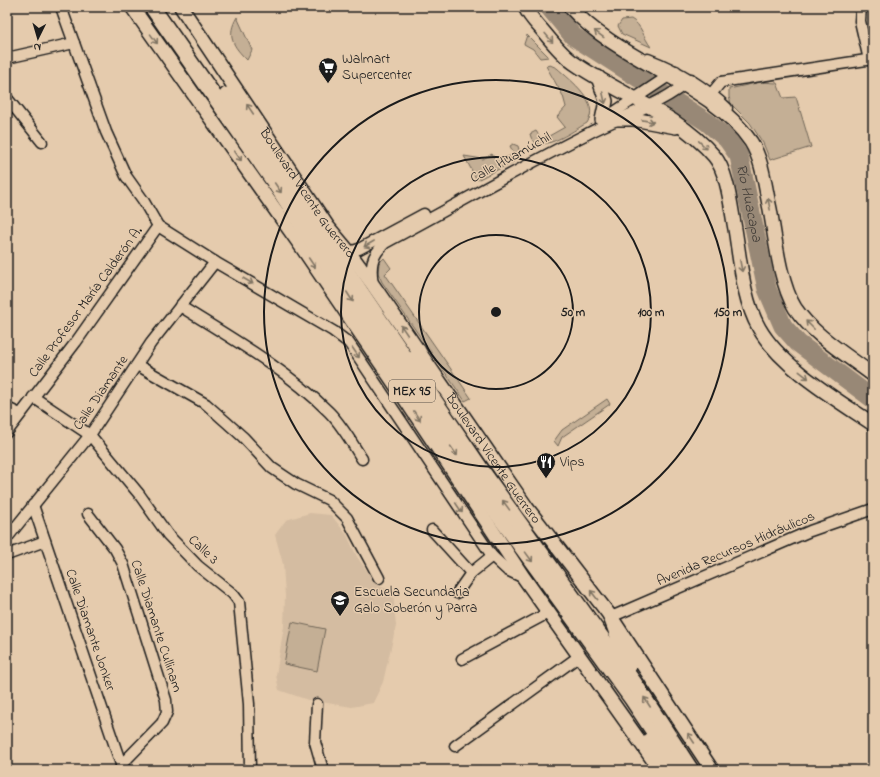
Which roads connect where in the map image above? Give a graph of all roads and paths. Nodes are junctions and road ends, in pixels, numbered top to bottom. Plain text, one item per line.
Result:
1 (61, 7) edge
2 (132, 7) edge
3 (152, 7) edge
4 (164, 7) edge
5 (181, 7) edge
6 (525, 7) edge
7 (570, 7) edge
8 (861, 7) edge
9 (74, 42) junction
10 (7, 58) edge
11 (871, 59) edge
12 (672, 73) junction
13 (598, 77) junction
14 (688, 82) junction
15 (712, 94) junction
16 (7, 98) edge
17 (636, 99) junction
18 (650, 107) junction
19 (608, 120) junction
20 (681, 128) junction
21 (42, 142) dead end
22 (751, 142) junction
23 (158, 226) junction
24 (349, 252) junction
25 (215, 262) junction
26 (373, 284) junction
27 (180, 306) junction
28 (418, 351) junction
29 (137, 365) junction
30 (873, 375) edge
31 (431, 394) junction
32 (32, 397) junction
33 (7, 408) edge
34 (20, 414) junction
35 (873, 424) edge
36 (7, 432) edge
37 (90, 435) junction
38 (362, 459) dead end
39 (34, 505) junction
40 (873, 509) edge
41 (88, 514) dead end
42 (432, 530) dead end
43 (7, 538) edge
44 (45, 541) junction
45 (7, 555) edge
46 (492, 556) junction
47 (471, 573) junction
48 (378, 578) dead end
49 (524, 578) junction
50 (458, 593) dead end
51 (548, 613) junction
52 (611, 617) junction
53 (578, 656) junction
54 (462, 659) dead end
55 (635, 684) junction
56 (632, 699) junction
57 (317, 704) dead end
58 (455, 746) dead end
59 (122, 767) edge
60 (250, 770) edge
61 (323, 770) edge
62 (660, 770) edge
63 (664, 770) edge
64 (679, 770) edge
65 (691, 770) edge
66 (712, 770) edge

1 - 9 street
2 -> 49 main road
3 -> 56 highway, Boulevard Vicente Guerrero / MEX 95
4 - 31 highway, Boulevard Vicente Guerrero / MEX 95
24 -> 5 main road, Boulevard Vicente Guerrero
6 -> 13 main road
12 -> 7 main road
8 - 11 street
9 - 10 street
9 - 23 street
11 - 15 street
12 - 14 main road
12 - 17 street, Calle Huamúchil
13 - 17 main road
13 -> 19 main road
14 - 15 street
14 - 18 street, Calle Huamúchil
14 - 22 main road
15 - 22 street
16 - 21 street
17 - 18 main road
17 - 19 street, Calle Huamúchil
18 - 19 street, Calle Huamúchil
18 - 20 main road
19 -> 20 main road
19 -> 24 street, Calle Huamúchil
19 - 26 street, Calle Huamúchil
20 -> 35 main road
30 -> 22 main road
23 - 25 street
23 - 32 street, Calle Profesor María Calderón A.
24 - 26 main road, Boulevard Vicente Guerrero
25 - 27 street, Calle Diamante
25 -> 46 street
28 -> 26 main road, Boulevard Vicente Guerrero
27 - 29 street, Calle Diamante
27 - 38 street
28 - 31 highway
52 -> 28 main road, Boulevard Vicente Guerrero
29 - 37 street, Calle Diamante
29 - 48 street
55 -> 31 highway, Boulevard Vicente Guerrero / MEX 95
32 - 34 street, Calle Profesor María Calderón A.
32 - 37 street, Calle 3
33 - 34 street
34 - 36 street, Calle Profesor María Calderón A.
37 - 39 street, Calle Diamante
37 - 60 street, Calle 3
39 - 43 street, Calle Diamante
39 - 44 street, Calle Diamante Jonker
40 - 52 street, Avenida Recursos Hidráulicos
41 - 59 street, Calle Diamante Cullinam
42 - 47 street
44 - 45 street
44 - 59 street, Calle Diamante Jonker
46 - 47 street
46 - 49 street
47 - 50 street
49 - 51 main road
51 - 53 main road
51 - 54 street
52 - 55 highway
66 -> 52 main road, Boulevard Vicente Guerrero
53 - 58 street
53 - 62 main road
65 -> 55 highway, Boulevard Vicente Guerrero / MEX 95
56 - 63 highway
56 - 64 highway, Boulevard Vicente Guerrero / MEX 95
57 - 61 street

